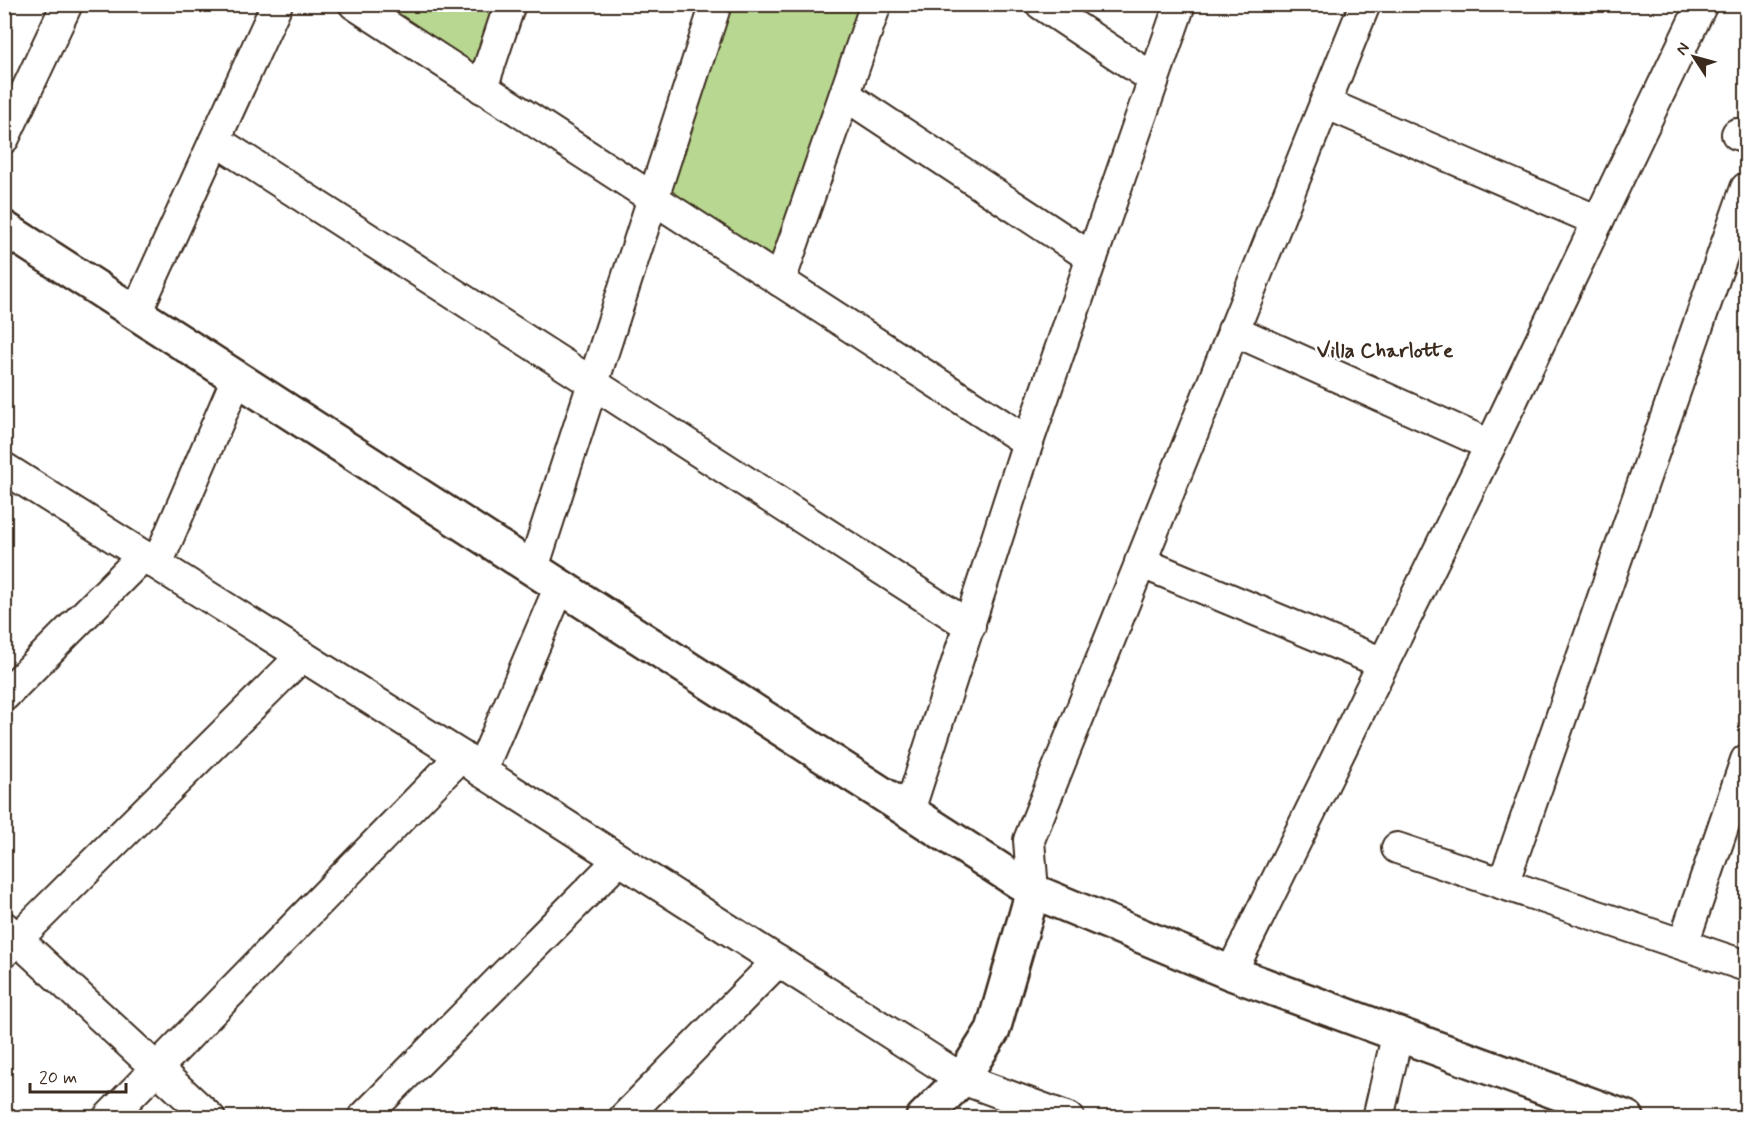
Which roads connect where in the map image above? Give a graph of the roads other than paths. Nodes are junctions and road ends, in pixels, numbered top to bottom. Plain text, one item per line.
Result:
1 (66, 4) edge
2 (277, 4) edge
3 (354, 4) edge
4 (510, 4) edge
5 (716, 4) edge
6 (876, 4) edge
7 (1041, 4) edge
8 (1180, 4) edge
9 (1365, 4) edge
10 (1702, 4) edge
11 (1154, 79) junction
12 (482, 88) junction
13 (845, 95) junction
14 (1325, 103) junction
15 (4, 138) edge
16 (215, 140) junction
17 (1746, 188) edge
18 (653, 198) junction
19 (1598, 221) junction
20 (4, 228) edge
21 (1092, 258) junction
22 (780, 281) junction
23 (136, 313) junction
24 (1233, 330) junction
25 (237, 378) junction
26 (593, 383) junction
27 (1028, 442) junction
28 (1490, 445) junction
29 (4, 468) edge
30 (150, 560) junction
31 (1140, 562) junction
32 (533, 568) junction
33 (560, 586) junction
34 (969, 627) junction
35 (303, 656) junction
36 (1383, 663) junction
37 (4, 696) edge
38 (1746, 760) edge
39 (471, 763) junction
40 (909, 811) junction
41 (1397, 848) dead end
42 (619, 860) junction
43 (1503, 884) junction
44 (1033, 891) junction
45 (9, 939) edge
46 (1683, 944) junction
47 (778, 961) junction
48 (1746, 966) edge
49 (1231, 973) junction
50 (1398, 1032) junction
51 (157, 1068) junction
52 (962, 1079) junction
53 (108, 1118) edge
54 (210, 1118) edge
55 (363, 1118) edge
56 (624, 1118) edge
57 (923, 1118) edge
58 (1069, 1118) edge
59 (1378, 1118) edge
60 (1627, 1118) edge

1 - 15 street
2 - 16 street
3 - 12 street
4 - 12 street
5 - 18 street
6 - 13 street
7 - 11 street
8 - 11 street
9 - 14 street
10 - 19 street
11 - 21 street
12 - 18 street
13 - 21 street
13 - 22 street
14 - 19 street
14 - 24 street
16 - 23 street
16 - 26 street
17 - 43 street
18 - 22 street
18 - 26 street
19 - 28 street
20 - 23 street
21 - 27 street
22 - 27 street
23 - 25 street
24 - 28 street
24 - 31 street
25 - 30 street
25 - 32 street
26 - 32 street
26 - 34 street
27 - 34 street
28 - 36 street
29 - 30 street
30 - 35 street
30 - 37 street
31 - 36 street
31 - 44 street
32 - 33 street
33 - 39 street
33 - 40 street
34 - 40 street
35 - 39 street
35 - 45 street
36 - 49 street
38 - 46 street
39 - 42 street
39 - 51 street
40 - 44 street
41 - 43 street
42 - 47 street
42 - 55 street
43 - 46 street
44 - 49 street
44 - 52 street
45 - 51 street
46 - 48 street
47 - 52 street
47 - 56 street
49 - 50 street
50 - 59 street
50 - 60 street
51 - 53 street
51 - 54 street
52 - 57 street
52 - 58 street

